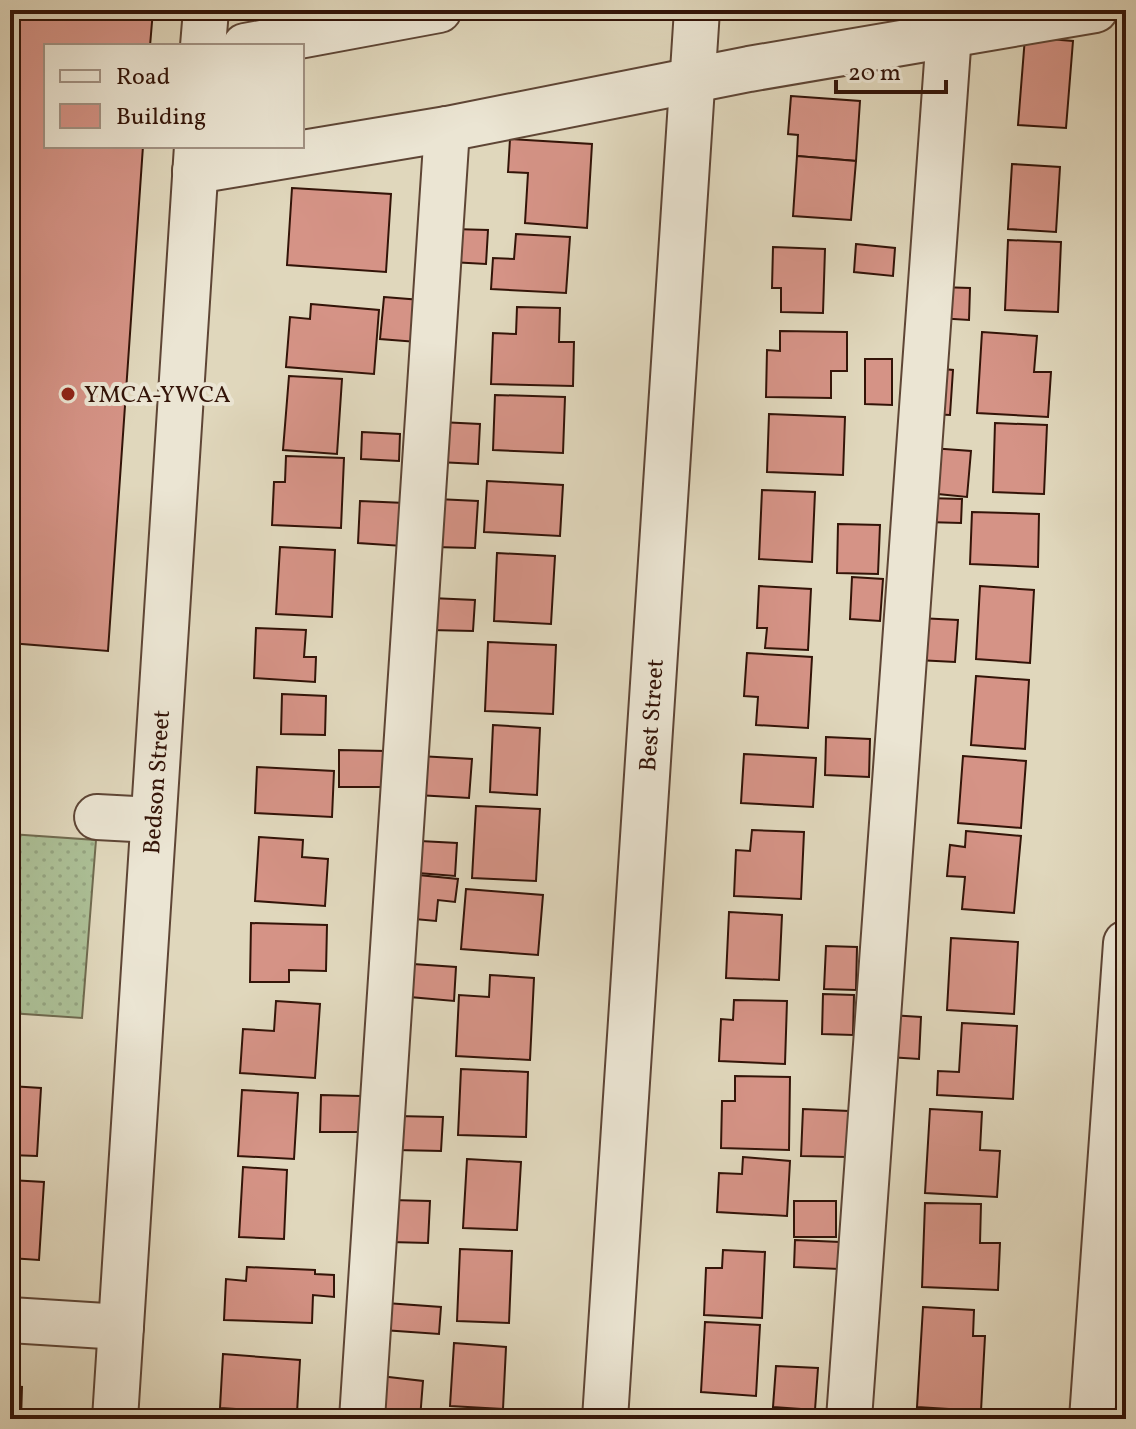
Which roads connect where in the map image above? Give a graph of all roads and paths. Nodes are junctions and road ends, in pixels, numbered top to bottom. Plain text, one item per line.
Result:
1 (206, 10) edge
2 (439, 10) edge
3 (697, 10) edge
4 (1095, 10) edge
5 (390, 14) edge
6 (949, 34) junction
7 (203, 44) edge
8 (254, 44) edge
9 (693, 79) junction
10 (447, 129) junction
11 (304, 146) edge
12 (283, 148) edge
13 (196, 158) edge
14 (97, 817) dead end
15 (153, 820) junction
16 (1126, 943) edge
17 (10, 1320) edge
18 (121, 1327) junction
19 (115, 1419) edge
20 (362, 1419) edge
21 (605, 1419) edge
22 (849, 1419) edge
23 (1092, 1419) edge

1 - 7 street
2 - 5 street
3 - 9 street, Best Street
4 - 6 street
5 - 8 street
6 - 9 street
6 - 22 street
9 - 10 street
9 - 21 street, Best Street
10 - 11 street
10 - 20 street
12 - 13 street
13 - 15 street, Bedson Street
14 - 15 street
15 - 18 street, Bedson Street
16 - 23 street
17 - 18 street
18 - 19 street, Bedson Street

